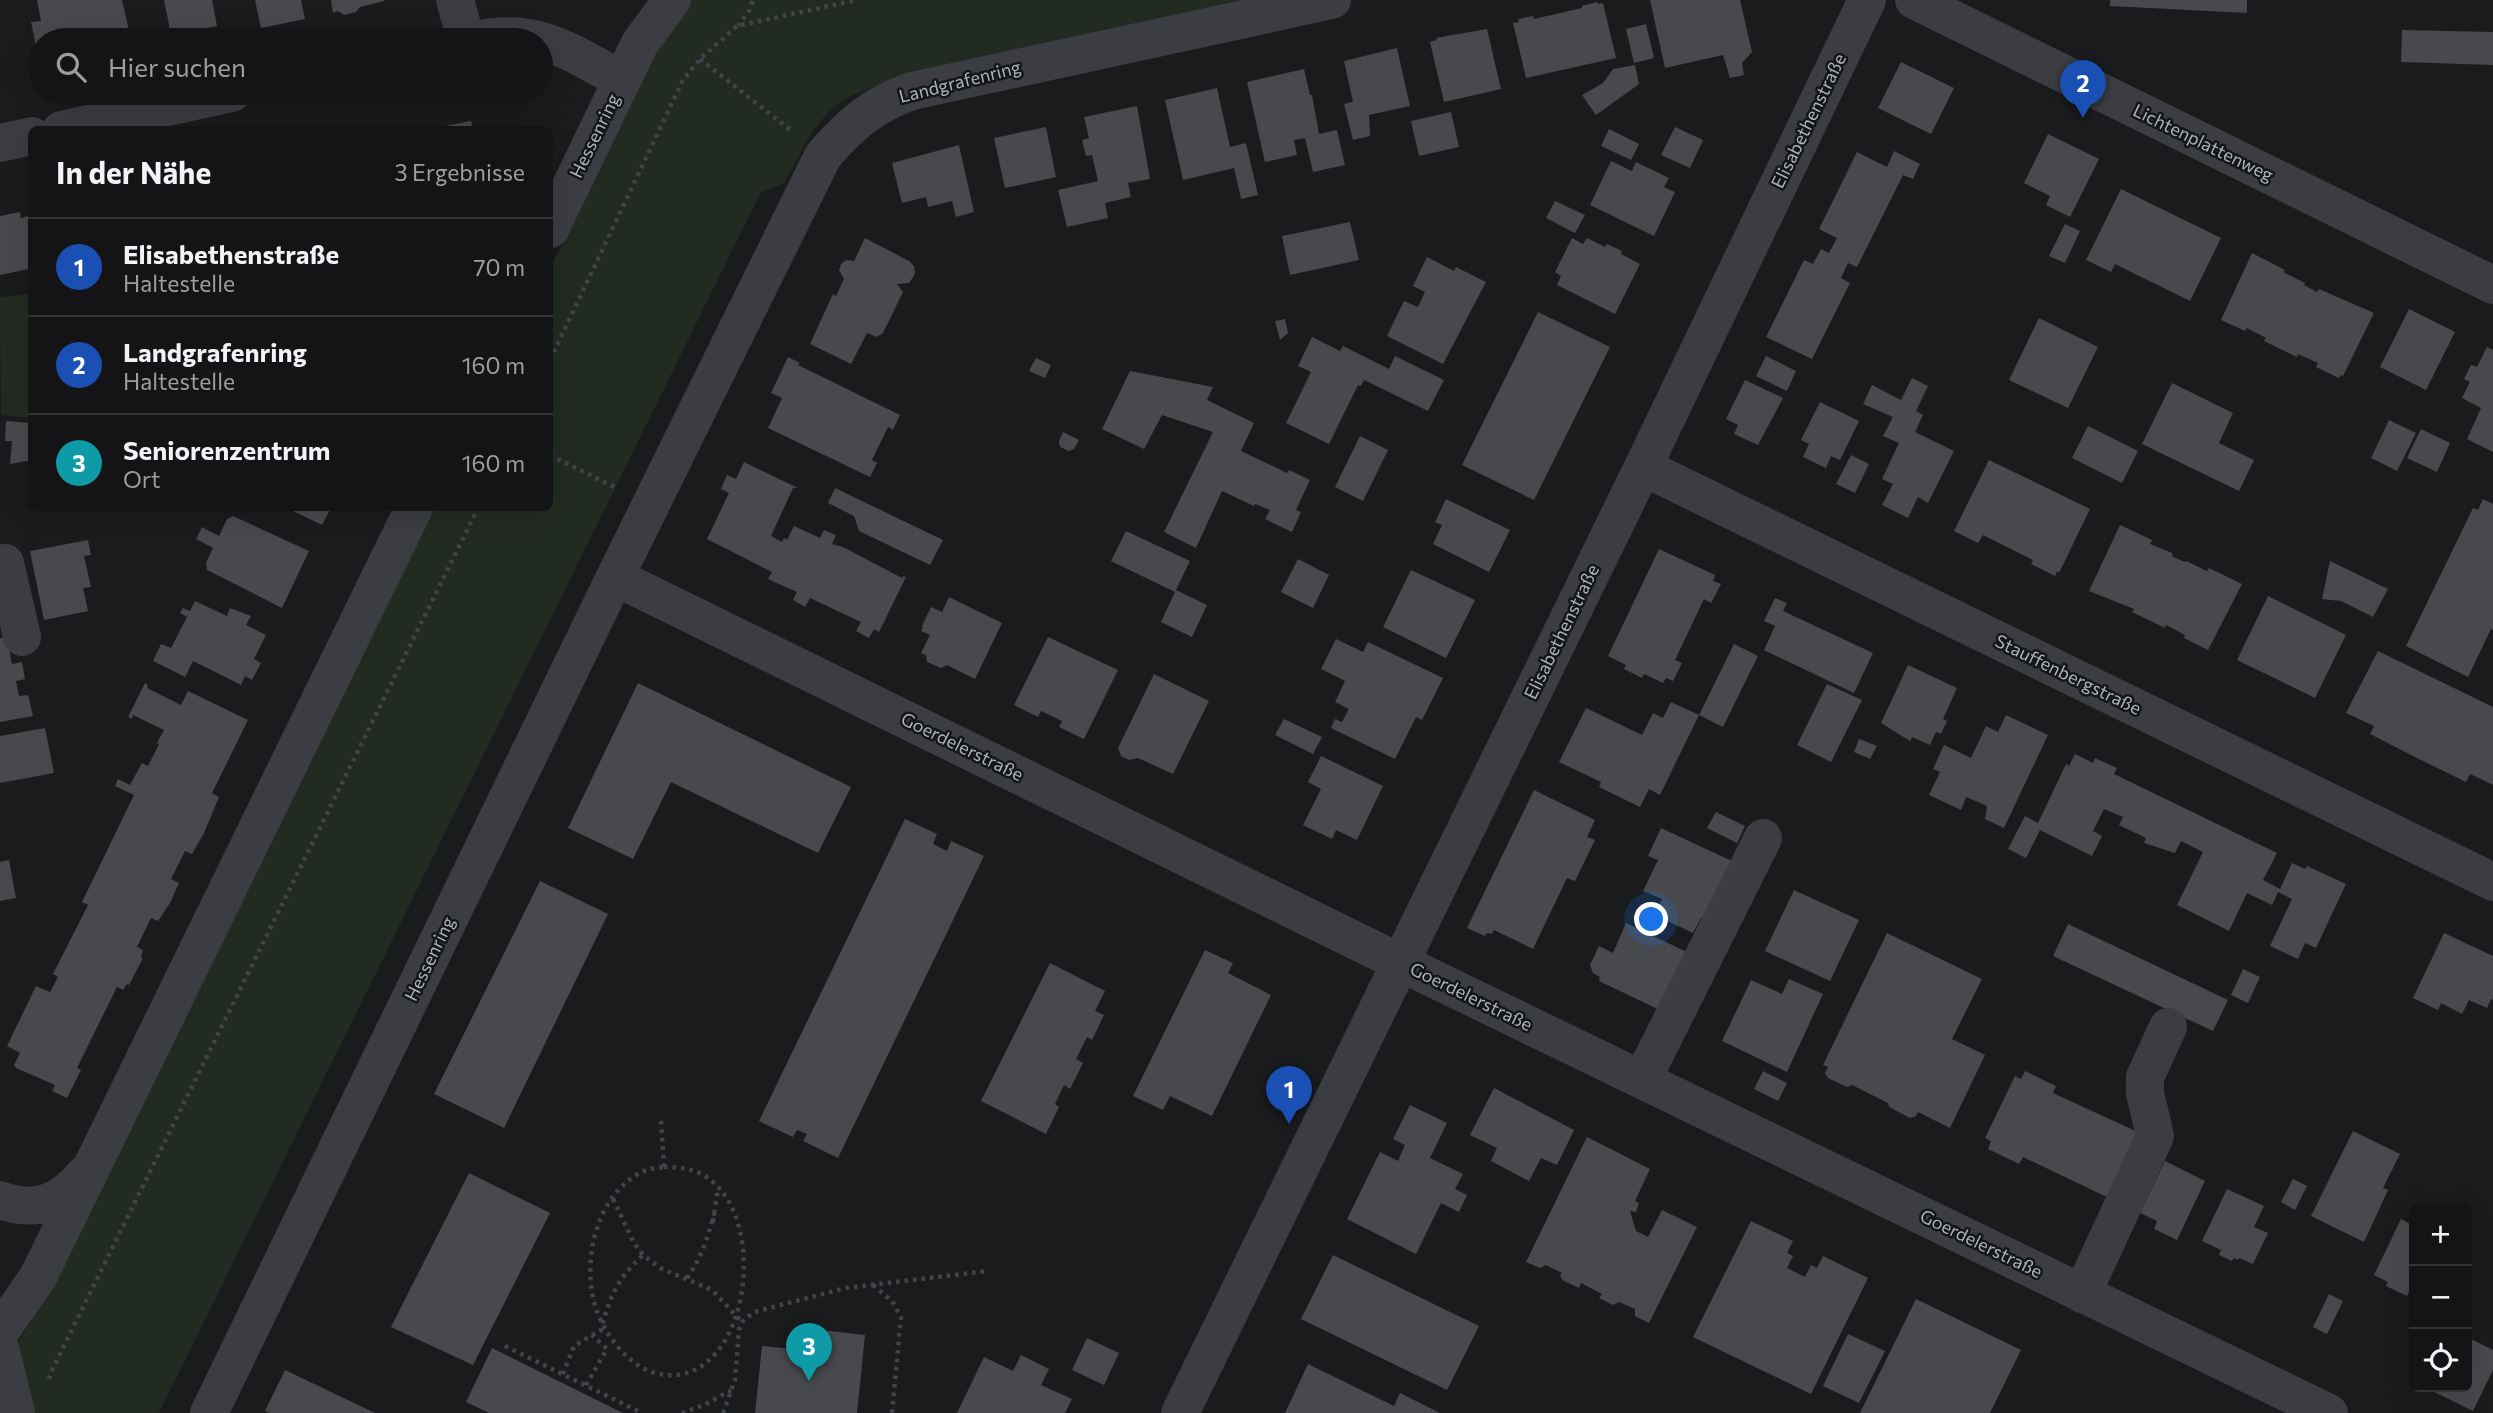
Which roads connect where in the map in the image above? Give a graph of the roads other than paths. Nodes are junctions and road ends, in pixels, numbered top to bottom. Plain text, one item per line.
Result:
1 (456, 0) edge
2 (646, 0) edge
3 (672, 0) edge
4 (1332, 0) edge
5 (1867, 0) edge
6 (1914, 0) edge
7 (463, 28) edge
8 (640, 43) junction
9 (553, 45) edge
10 (622, 80) junction
11 (177, 105) edge
12 (79, 126) edge
13 (28, 137) edge
14 (0, 143) edge
15 (553, 223) edge
16 (2493, 285) edge
17 (1643, 467) junction
18 (651, 504) joint
19 (413, 511) edge
20 (0, 564) edge
21 (615, 577) junction
22 (23, 636) dead end
23 (1763, 838) dead end
24 (2493, 882) edge
25 (1399, 962) junction
26 (2168, 1027) dead end
27 (1642, 1080) junction
28 (92, 1165) junction
29 (0, 1200) edge
30 (2082, 1294) junction
31 (0, 1332) edge
32 (0, 1348) edge
33 (16, 1413) edge
34 (209, 1413) edge
35 (1180, 1413) edge
36 (2329, 1413) edge

1 - 7 street
2 - 8 street
3 - 8 street
4 - 18 street, Landgrafenring
5 - 17 street, Elisabethenstraße
6 - 16 street, Lichtenplattenweg
8 - 10 street, Hessenring
9 - 10 street
10 - 15 street, Hessenring
11 - 12 street
13 - 14 street
17 - 24 street, Stauffenbergstraße
17 - 25 street, Elisabethenstraße
18 - 21 street, Hessenring
19 - 28 street
20 - 22 street
21 - 25 street, Goerdelerstraße
21 - 34 street, Hessenring
23 - 27 street
25 - 27 street, Goerdelerstraße
25 - 35 street, Elisabethenstraße
26 - 30 street
27 - 30 street, Goerdelerstraße
28 - 29 street
28 - 31 street
30 - 36 street, Goerdelerstraße
32 - 33 street

